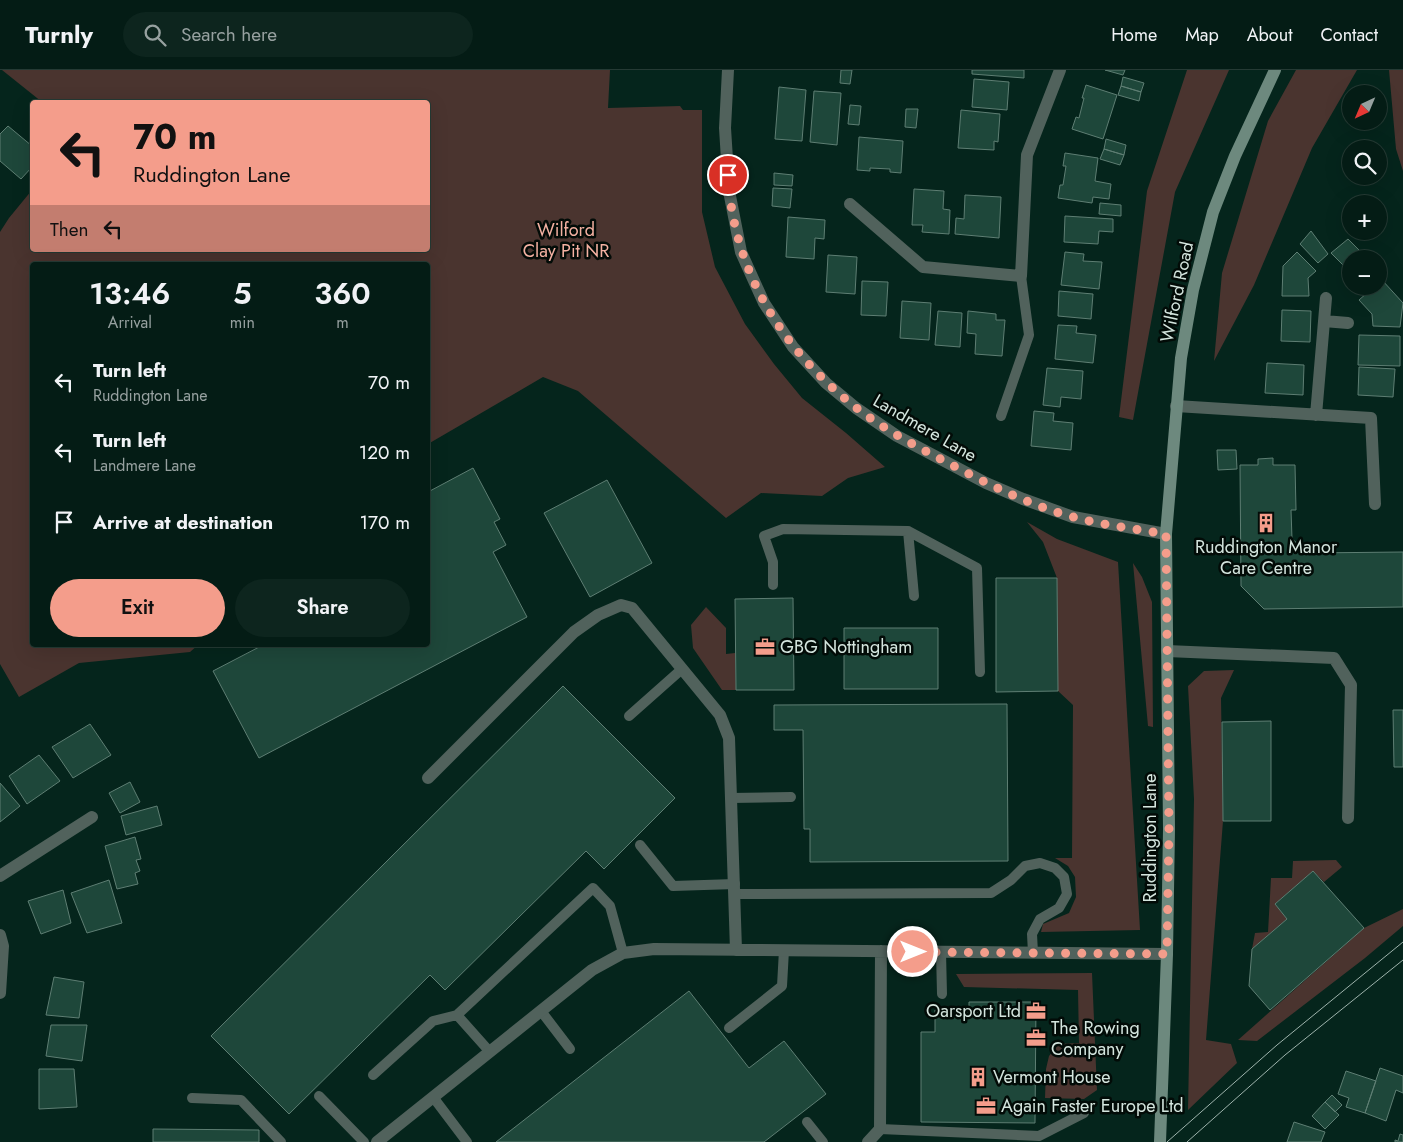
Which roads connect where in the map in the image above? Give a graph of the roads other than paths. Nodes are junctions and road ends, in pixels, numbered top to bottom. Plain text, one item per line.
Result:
1 (728, 70) edge
2 (1060, 70) edge
3 (1275, 70) edge
4 (850, 204) dead end
5 (1021, 276) junction
6 (1326, 298) dead end
7 (1324, 321) junction
8 (1348, 323) dead end
9 (1176, 406) junction
10 (1316, 415) junction
11 (1000, 416) dead end
12 (1374, 504) dead end
13 (908, 531) junction
14 (1166, 534) junction
15 (773, 585) dead end
16 (914, 596) dead end
17 (1167, 651) junction
18 (682, 669) junction
19 (980, 672) dead end
20 (629, 716) dead end
21 (428, 778) dead end
22 (791, 797) dead end
23 (731, 798) junction
24 (92, 818) dead end
25 (1348, 818) dead end
26 (640, 844) dead end
27 (0, 876) edge
28 (735, 889) junction
29 (0, 935) edge
30 (736, 950) junction
31 (784, 950) junction
32 (881, 951) junction
33 (941, 952) junction
34 (1033, 952) junction
35 (623, 953) junction
36 (1167, 954) junction
37 (0, 992) edge
38 (942, 994) dead end
39 (541, 1011) junction
40 (457, 1015) junction
41 (730, 1028) dead end
42 (570, 1049) dead end
43 (490, 1052) junction
44 (373, 1074) dead end
45 (319, 1096) dead end
46 (433, 1097) junction
47 (192, 1098) dead end
48 (1084, 1113) dead end
49 (807, 1122) dead end
50 (880, 1129) junction
51 (281, 1142) edge
52 (364, 1142) edge
53 (377, 1142) edge
54 (467, 1142) edge
55 (823, 1142) edge
56 (868, 1142) edge
57 (1160, 1142) edge

1 - 14 street, Landmere Lane
2 - 5 street
3 - 9 main road, Wilford Road
4 - 5 street
5 - 11 lane
6 - 7 street
7 - 8 street
7 - 10 street
9 - 10 street
9 - 14 main road, Wilford Road
10 - 12 street
13 - 15 lane
13 - 16 lane
13 - 19 lane
14 - 17 main road, Ruddington Lane
17 - 25 street
17 - 36 main road, Ruddington Lane
18 - 20 lane
18 - 21 street
18 - 23 street
22 - 23 lane
23 - 28 street
24 - 27 street
26 - 28 lane
28 - 30 street
28 - 34 lane
29 - 37 street
30 - 31 street
30 - 35 street
31 - 32 street
31 - 41 lane
32 - 33 street
32 - 50 street
33 - 34 street
33 - 38 lane
34 - 36 street
35 - 39 street
35 - 40 lane
36 - 57 main road, Ruddington Lane
39 - 42 lane
39 - 43 street
40 - 43 lane
40 - 44 lane
43 - 46 street
45 - 52 lane
46 - 53 street
46 - 54 lane
47 - 51 lane
48 - 50 lane
49 - 55 lane
50 - 56 street

